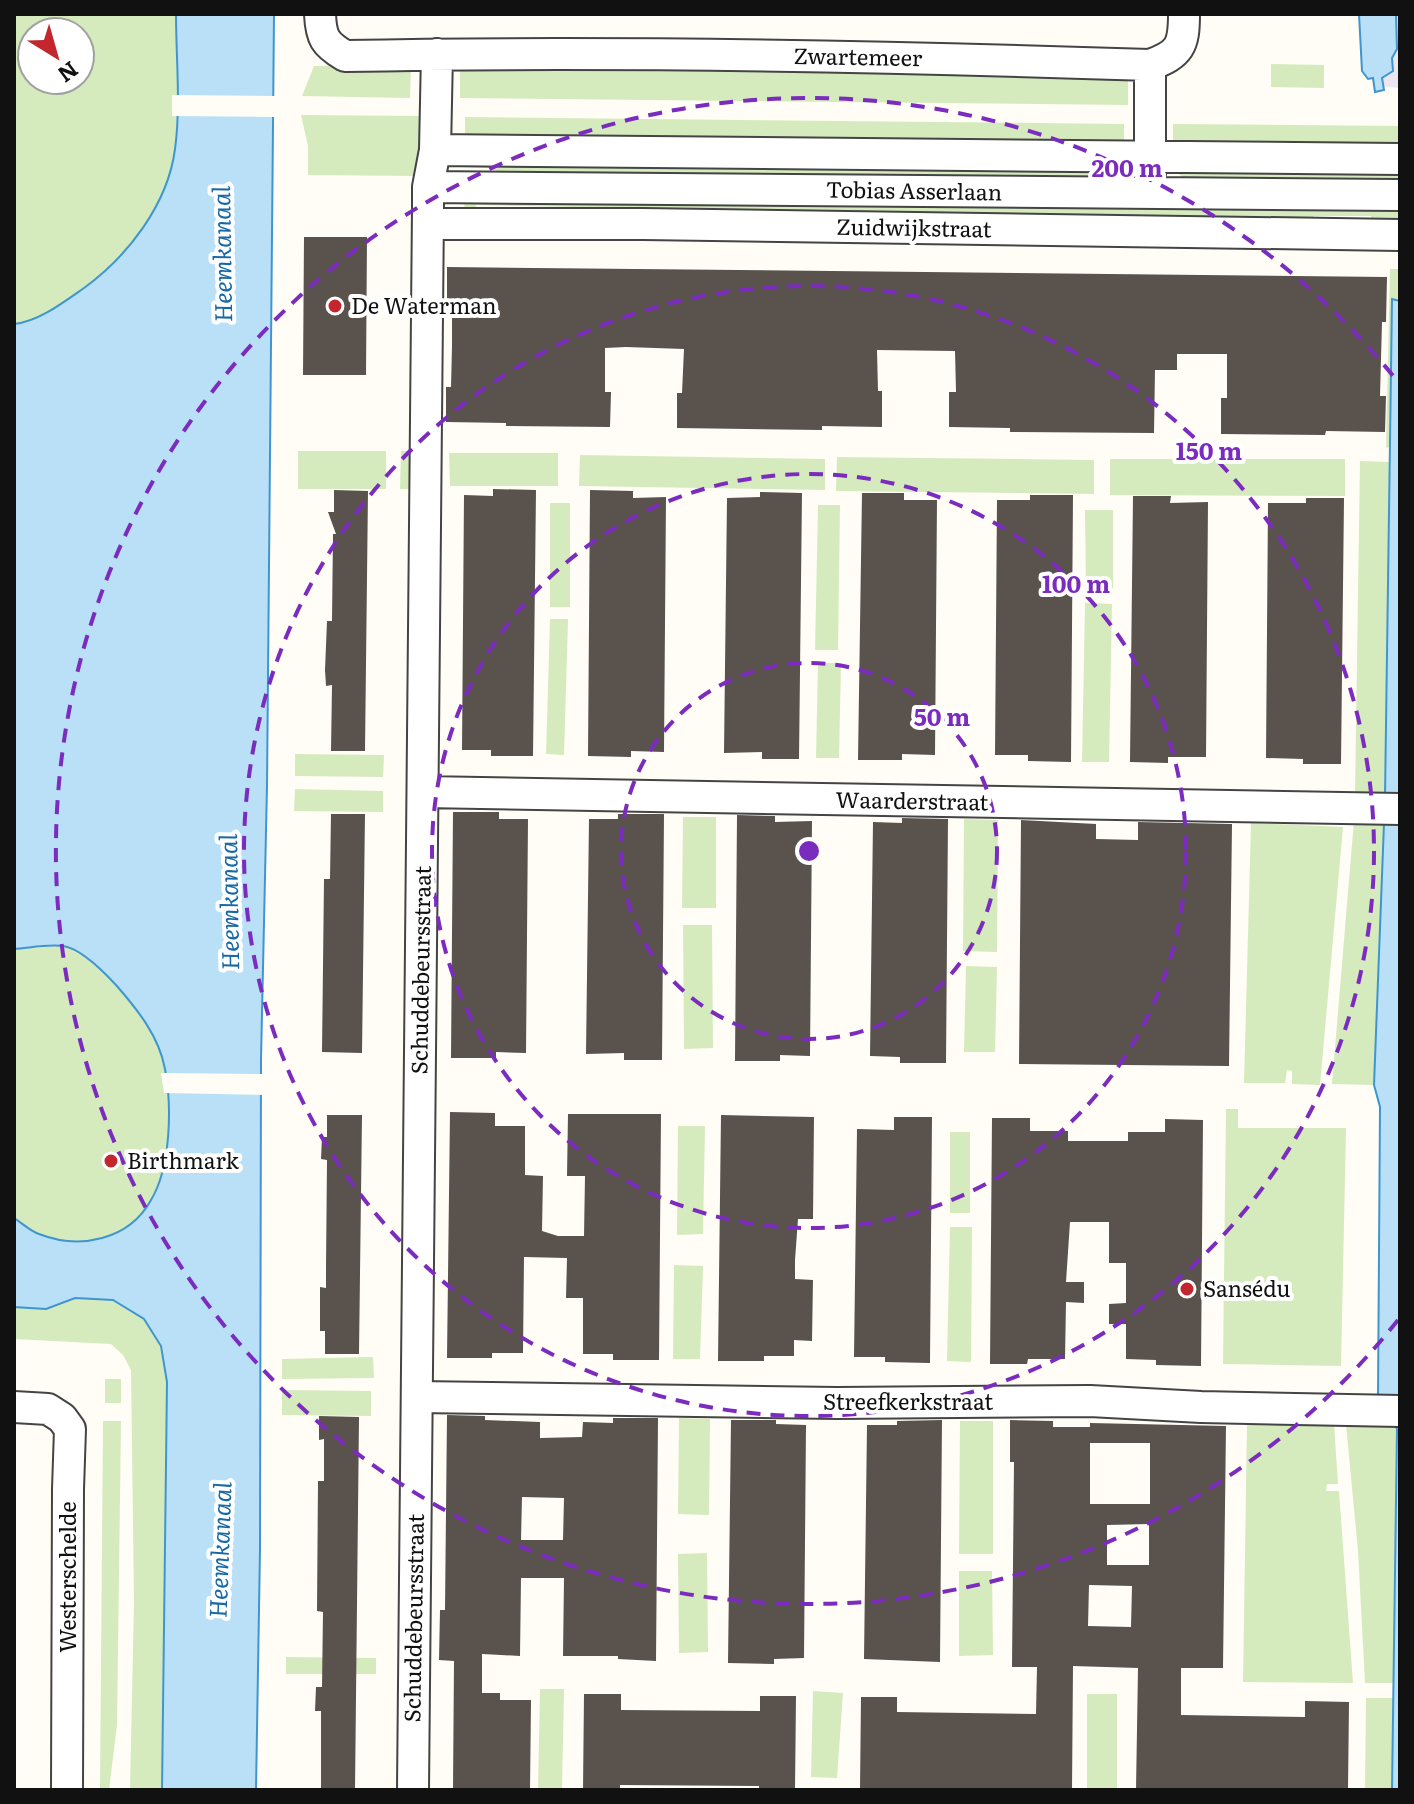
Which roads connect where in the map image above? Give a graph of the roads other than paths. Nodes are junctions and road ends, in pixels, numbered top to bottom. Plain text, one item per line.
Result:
1 (320, 14) edge
2 (1184, 14) edge
3 (437, 54) junction
4 (1150, 65) junction
5 (435, 150) junction
6 (1150, 156) junction
7 (1400, 159) edge
8 (428, 187) junction
9 (1150, 193) junction
10 (1400, 195) edge
11 (428, 224) junction
12 (1400, 235) edge
13 (424, 792) junction
14 (1400, 809) edge
15 (417, 1397) junction
16 (14, 1407) edge
17 (1400, 1411) edge
18 (67, 1790) edge
19 (413, 1790) edge

1 - 3 street, Zwartemeer
2 - 4 street
3 - 4 street, Zwartemeer
3 - 5 street
4 - 6 street
5 - 6 street, Tobias Asserlaan
5 - 8 street, Schuddebeursstraat
6 - 7 street, Tobias Asserlaan
6 - 9 street
8 - 9 street, Tobias Asserlaan
8 - 11 street, Schuddebeursstraat
9 - 10 street, Tobias Asserlaan
11 - 12 street, Zuidwijkstraat
11 - 13 street, Schuddebeursstraat
13 - 14 street, Waarderstraat
13 - 15 street, Schuddebeursstraat
15 - 17 street, Streefkerkstraat
15 - 19 street, Schuddebeursstraat
16 - 18 street, Westerschelde

